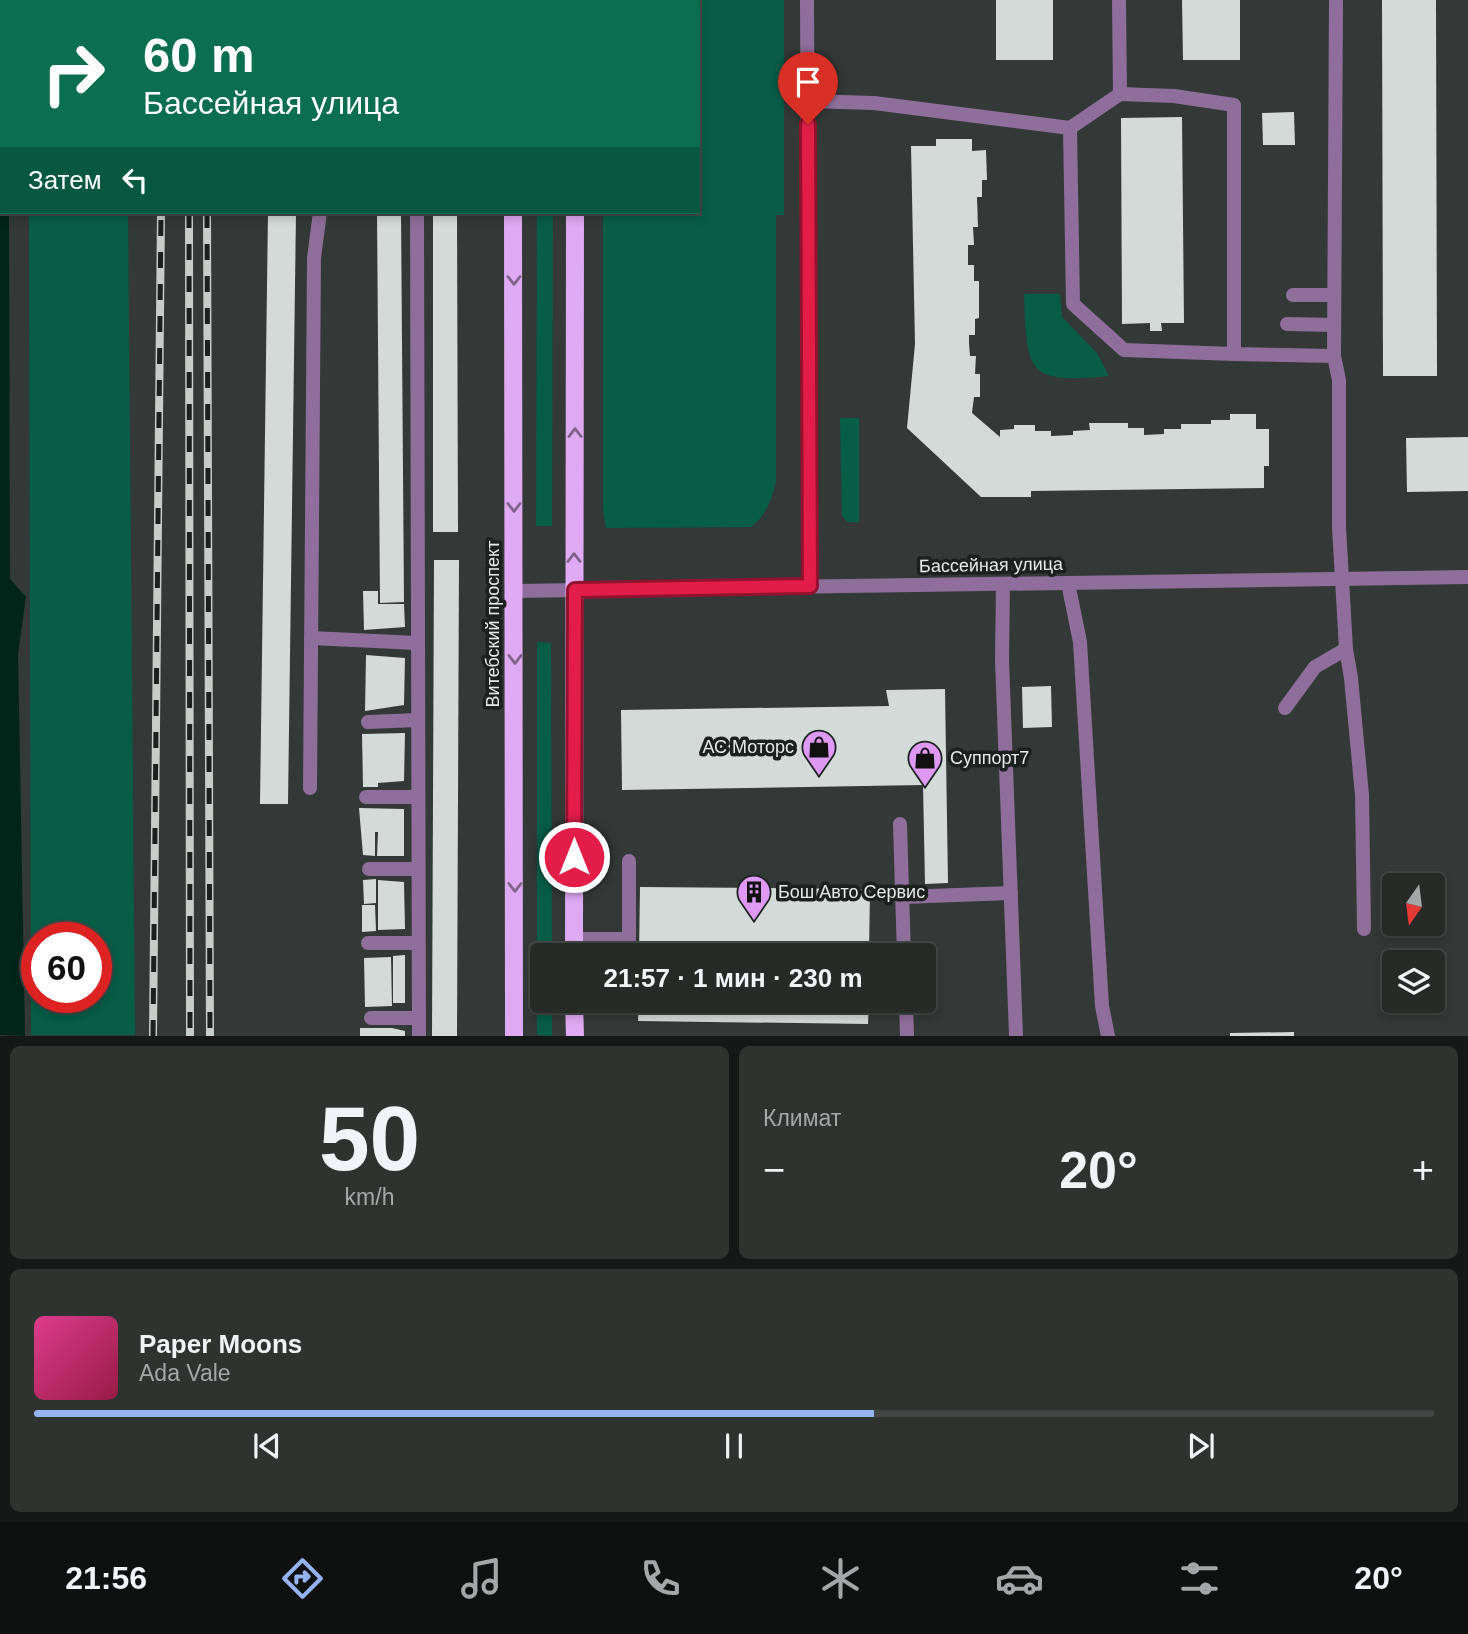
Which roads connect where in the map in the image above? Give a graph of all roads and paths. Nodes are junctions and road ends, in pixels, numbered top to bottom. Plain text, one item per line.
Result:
1 (807, 0) edge
2 (1119, 0) edge
3 (1335, 0) edge
4 (1120, 94) junction
5 (808, 101) junction
6 (1070, 128) junction
7 (320, 214) edge
8 (417, 214) edge
9 (513, 214) edge
10 (575, 214) edge
11 (1293, 295) dead end
12 (1334, 295) junction
13 (1287, 324) dead end
14 (1334, 325) junction
15 (1234, 354) junction
16 (1334, 356) junction
17 (1468, 578) edge
18 (1343, 579) junction
19 (1068, 583) junction
20 (1003, 584) junction
21 (810, 586) junction
22 (575, 590) junction
23 (515, 591) junction
24 (311, 638) junction
25 (418, 643) junction
26 (1346, 649) junction
27 (1285, 708) dead end
28 (418, 720) junction
29 (368, 722) dead end
30 (310, 788) dead end
31 (366, 797) dead end
32 (418, 797) junction
33 (900, 824) dead end
34 (629, 861) dead end
35 (369, 869) dead end
36 (418, 869) junction
37 (1011, 893) junction
38 (902, 897) junction
39 (1364, 929) dead end
40 (368, 943) dead end
41 (418, 943) junction
42 (574, 943) edge
43 (602, 943) edge
44 (904, 943) edge
45 (574, 1013) edge
46 (906, 1013) edge
47 (371, 1018) dead end
48 (419, 1018) junction
49 (419, 1035) edge
50 (514, 1035) edge
51 (575, 1035) edge
52 (907, 1035) edge
53 (1016, 1035) edge
54 (1108, 1035) edge

1 - 5 street
2 - 4 street
3 - 12 street
4 - 6 street
4 - 15 street
5 - 6 street
5 - 21 street
6 - 15 street
7 - 24 street
8 - 25 street
9 -> 23 main road, Витебский проспект
22 -> 10 main road
11 - 12 street
12 - 14 street
13 - 14 street
14 - 16 street
15 - 16 street
16 - 18 street
17 - 18 street, Бассейная улица
18 - 19 street, Бассейная улица
18 - 26 street
19 - 20 street, Бассейная улица
19 - 54 street
20 - 21 street, Бассейная улица
20 - 37 street
21 - 22 street, Бассейная улица
22 - 23 street, Бассейная улица
22 - 42 main road
23 -> 50 main road, Витебский проспект
24 - 25 street
24 - 30 street
25 - 28 street
26 - 27 street
26 - 39 street
28 - 29 street
28 - 32 street
31 - 32 street
32 - 36 street
33 - 38 street
34 - 43 street
35 - 36 street
36 - 41 street
37 - 38 street
37 - 53 street
38 - 44 street
40 - 41 street
41 - 48 street
45 - 51 main road
46 - 52 street
47 - 48 street
48 - 49 street

